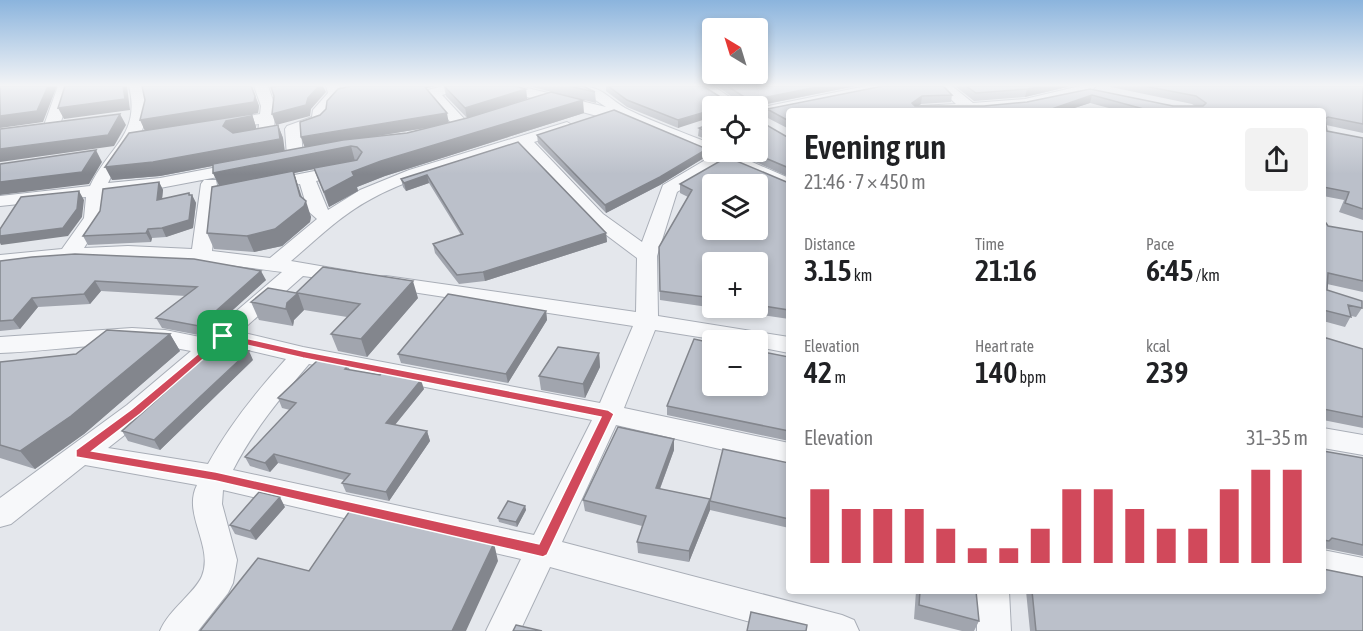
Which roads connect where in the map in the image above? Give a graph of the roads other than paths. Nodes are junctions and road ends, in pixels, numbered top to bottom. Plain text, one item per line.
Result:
1 (55, 115) edge
2 (268, 115) edge
3 (320, 115) edge
4 (447, 115) edge
5 (604, 115) edge
6 (624, 115) edge
7 (139, 116) joint
8 (117, 119) edge
9 (482, 121) edge
10 (73, 125) edge
11 (267, 126) junction
12 (208, 127) edge
13 (51, 128) junction
14 (702, 128) edge
15 (294, 129) junction
16 (32, 130) edge
17 (678, 135) junction
18 (247, 137) edge
19 (523, 140) junction
20 (133, 143) junction
21 (702, 145) edge
22 (316, 153) edge
23 (98, 154) edge
24 (295, 156) junction
25 (705, 162) edge
26 (743, 162) edge
27 (210, 174) junction
28 (307, 178) junction
29 (784, 178) edge
30 (96, 189) junction
31 (366, 194) junction
32 (209, 197) junction
33 (0, 201) edge
34 (329, 219) junction
35 (68, 255) junction
36 (648, 256) junction
37 (201, 257) junction
38 (0, 261) edge
39 (286, 267) junction
40 (648, 321) junction
41 (216, 341) junction
42 (786, 344) edge
43 (0, 345) edge
44 (303, 355) junction
45 (608, 414) junction
46 (1326, 439) edge
47 (1363, 445) edge
48 (786, 453) edge
49 (81, 454) junction
50 (216, 477) junction
51 (0, 515) edge
52 (543, 551) junction
53 (1326, 565) edge
54 (1363, 572) edge
55 (993, 594) edge
56 (177, 631) edge
57 (503, 631) edge
58 (842, 631) edge
59 (994, 631) edge

1 - 13 street
2 - 11 street
3 - 15 street
4 - 9 street
5 - 19 street
6 - 17 street
7 - 8 street
7 - 20 street
10 - 13 street
11 - 12 street
11 - 15 street
11 - 18 street
13 - 16 street
14 - 17 street
15 - 24 street
17 - 21 street
19 - 31 street
19 - 36 street
20 - 23 street
20 - 30 street
22 - 24 street
24 - 27 street
25 - 36 street
26 - 29 street
27 - 30 street
27 - 32 street
28 - 31 street
28 - 32 street
28 - 34 street
30 - 33 street
30 - 35 street
31 - 34 street
32 - 37 street
34 - 39 street
35 - 37 street
35 - 38 street
36 - 40 street
37 - 39 street
39 - 40 street
39 - 41 street
40 - 42 street
40 - 45 street
41 - 43 street
41 - 44 street
41 - 49 street
44 - 45 street
44 - 50 street
45 - 48 street
45 - 52 street
46 - 47 street
49 - 50 street
49 - 51 street
50 - 52 street
50 - 56 street
52 - 57 street
52 - 58 street
53 - 54 street
55 - 59 street

